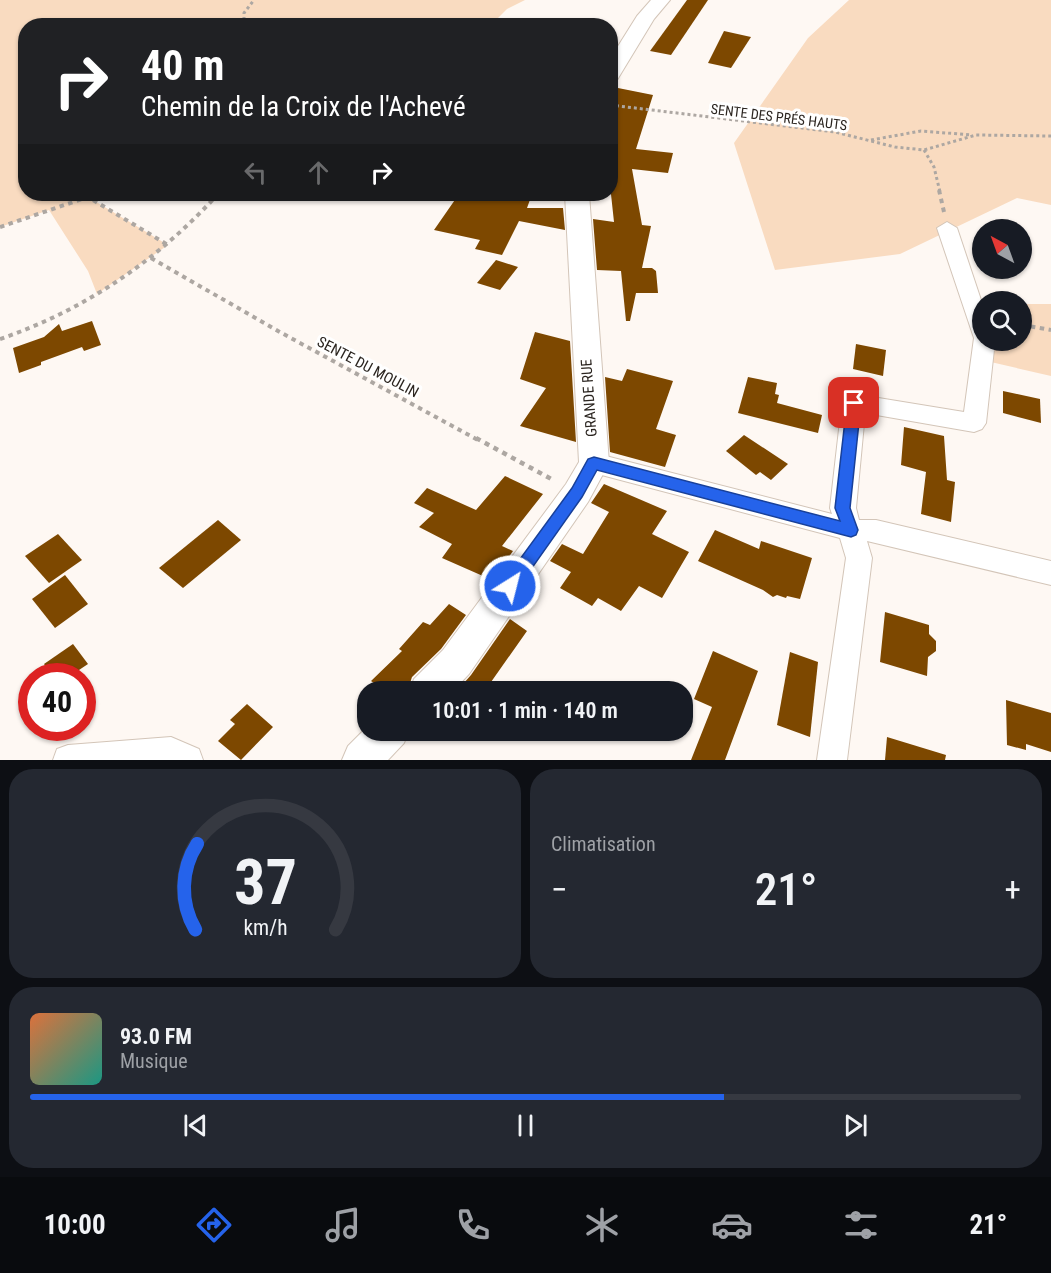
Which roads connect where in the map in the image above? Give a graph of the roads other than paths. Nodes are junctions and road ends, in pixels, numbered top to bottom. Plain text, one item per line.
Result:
1 (661, 0) edge
2 (618, 62) edge
3 (577, 201) edge
4 (947, 228) road end
5 (972, 303) edge
6 (983, 351) edge
7 (594, 463) junction
8 (851, 530) junction
9 (1051, 573) edge
10 (438, 681) edge
11 (380, 741) edge
12 (68, 760) edge
13 (188, 760) edge
14 (362, 760) edge
15 (832, 760) edge

1 - 2 street
3 - 7 street, GRANDE RUE
4 - 5 street
6 - 8 street
7 - 8 street
7 - 10 street
8 - 9 street
8 - 15 street
11 - 14 street
12 - 13 street

